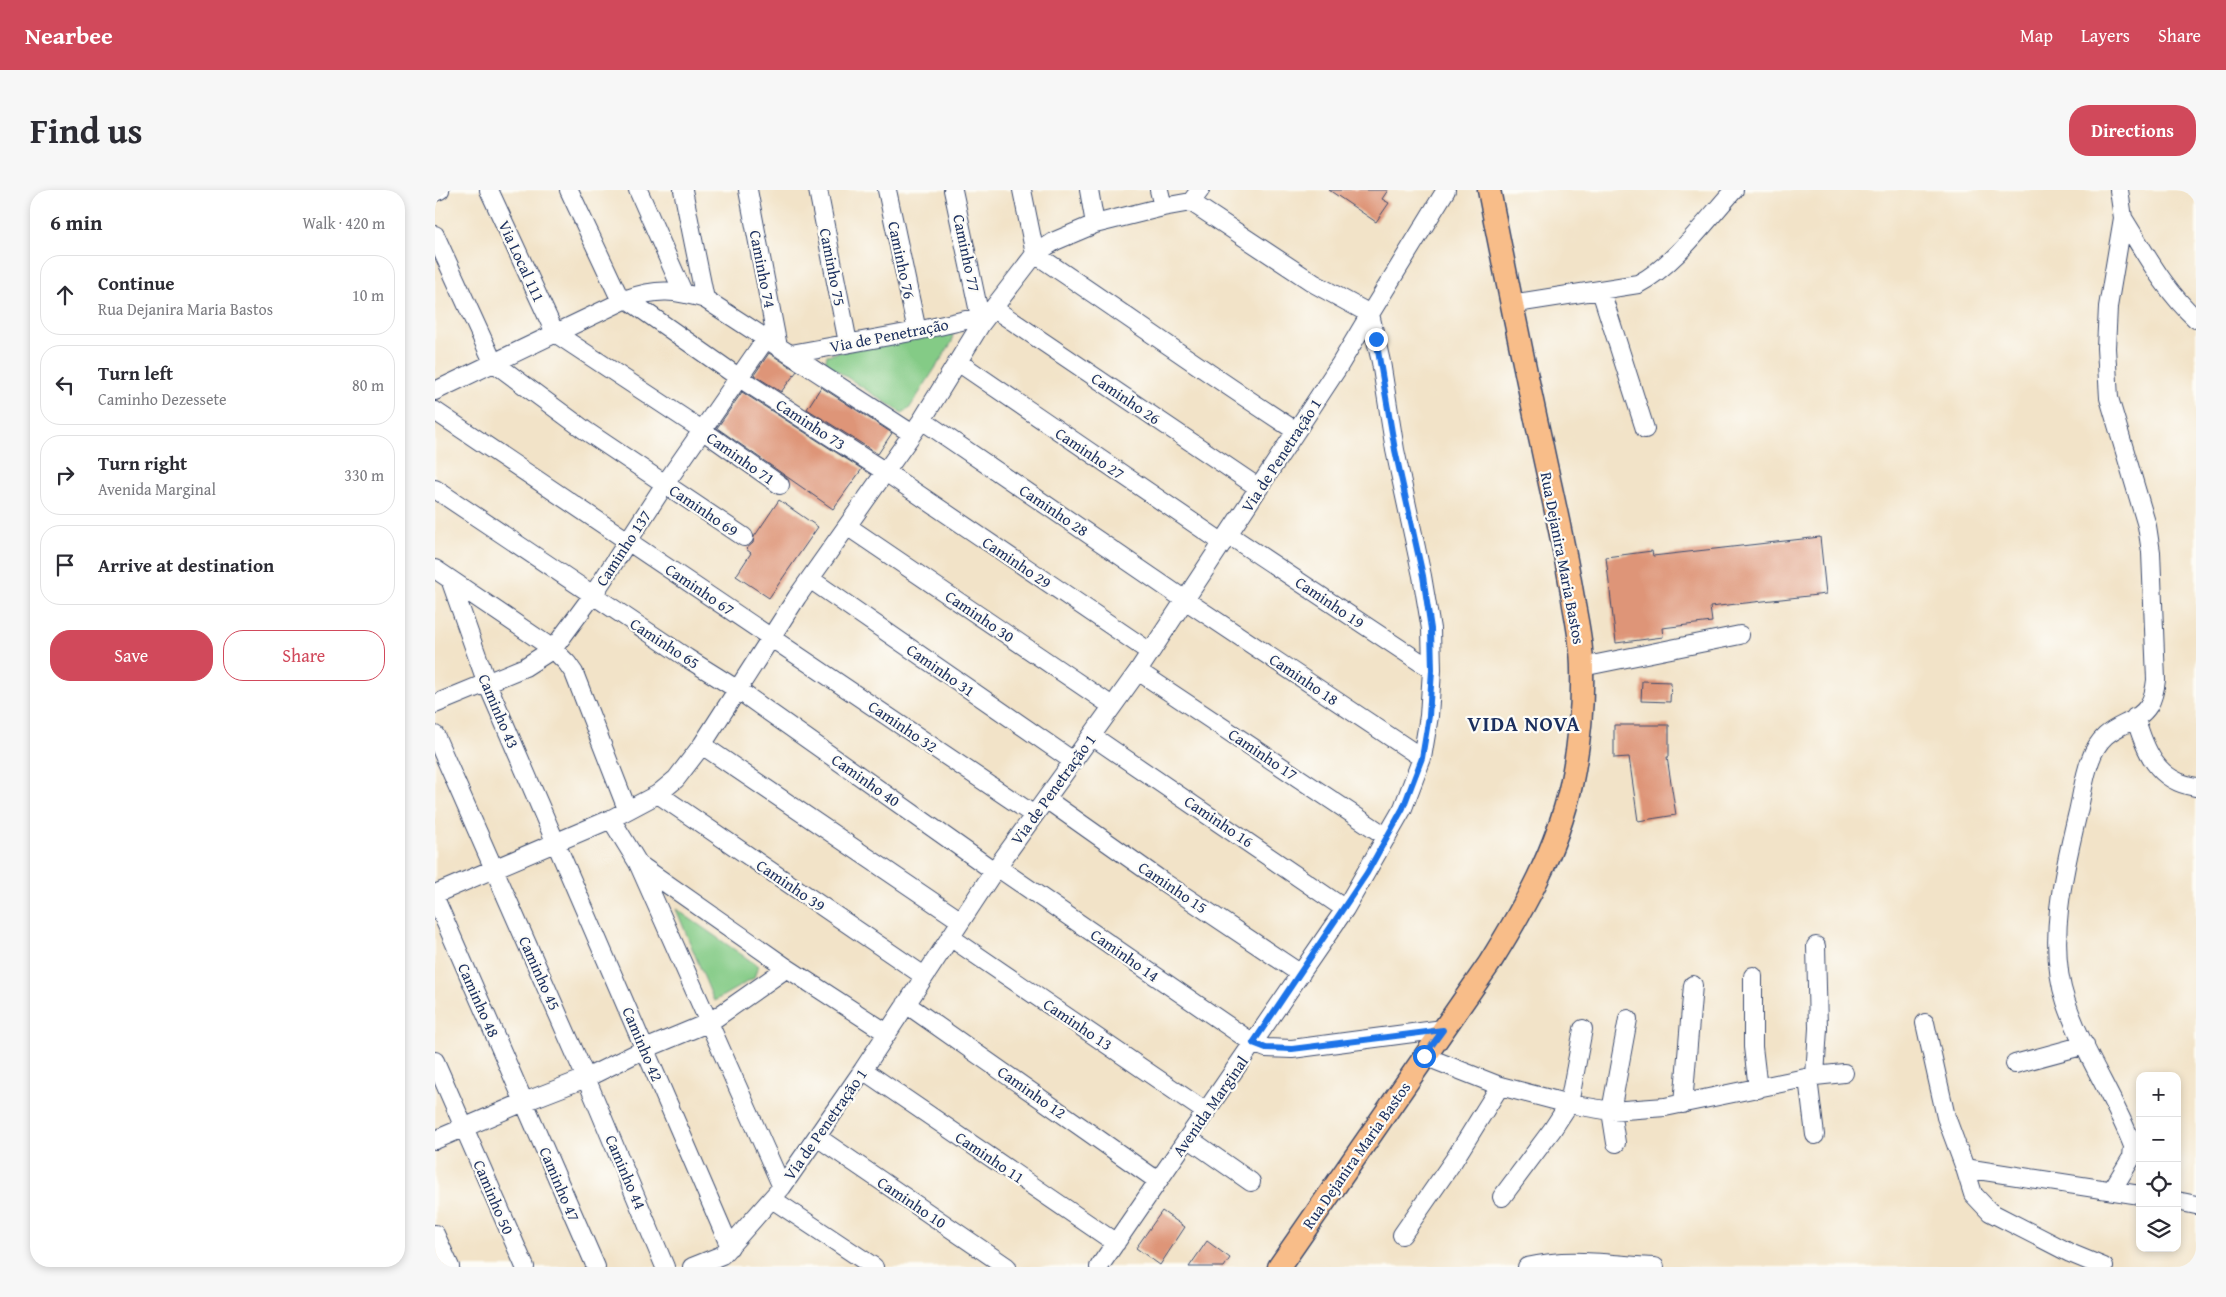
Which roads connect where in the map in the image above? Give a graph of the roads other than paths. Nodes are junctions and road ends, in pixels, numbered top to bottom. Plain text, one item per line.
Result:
1 (440, 190) edge
2 (489, 190) edge
3 (569, 190) edge
4 (638, 190) edge
5 (683, 190) edge
6 (748, 190) edge
7 (818, 190) edge
8 (887, 190) edge
9 (953, 190) edge
10 (1022, 190) edge
11 (1089, 190) edge
12 (1445, 190) edge
13 (1489, 190) edge
14 (1734, 190) edge
15 (2119, 190) edge
16 (435, 192) edge
17 (1195, 196) edge
18 (1161, 199) edge
19 (2123, 218) junction
20 (1095, 224) junction
21 (435, 235) edge
22 (1035, 254) junction
23 (1601, 290) junction
24 (683, 292) junction
25 (705, 299) junction
26 (624, 300) junction
27 (1511, 304) junction
28 (987, 313) junction
29 (1370, 314) junction
30 (2196, 319) edge
31 (917, 331) junction
32 (555, 333) junction
33 (848, 343) junction
34 (778, 347) junction
35 (493, 362) junction
36 (958, 362) junction
37 (738, 377) junction
38 (435, 391) edge
39 (435, 410) edge
40 (916, 426) junction
41 (1645, 428) dead end
42 (702, 430) junction
43 (1296, 431) junction
44 (884, 471) junction
45 (665, 484) junction
46 (780, 485) dead end
47 (1259, 488) junction
48 (435, 489) edge
49 (847, 526) junction
50 (744, 537) dead end
51 (1226, 539) junction
52 (627, 540) junction
53 (435, 568) edge
54 (451, 579) junction
55 (810, 579) junction
56 (593, 594) junction
57 (1185, 600) junction
58 (1740, 635) dead end
59 (772, 637) junction
60 (553, 649) junction
61 (1150, 652) junction
62 (1582, 667) junction
63 (1432, 670) junction
64 (1138, 671) junction
65 (486, 681) junction
66 (738, 690) junction
67 (435, 704) edge
68 (1112, 706) junction
69 (2135, 717) junction
70 (435, 735) edge
71 (1092, 736) junction
72 (702, 745) junction
73 (1422, 758) junction
74 (1073, 761) junction
75 (2196, 787) edge
76 (658, 794) junction
77 (1046, 799) junction
78 (627, 809) junction
79 (1034, 815) junction
80 (611, 819) junction
81 (1387, 838) junction
82 (556, 841) junction
83 (638, 864) junction
84 (494, 868) junction
85 (996, 869) junction
86 (435, 896) edge
87 (1345, 909) junction
88 (961, 922) junction
89 (950, 937) junction
90 (1816, 946) dead end
91 (787, 968) junction
92 (1301, 974) junction
93 (924, 976) junction
94 (1753, 976) dead end
95 (1693, 985) dead end
96 (906, 1004) junction
97 (1628, 1019) dead end
98 (710, 1022) junction
99 (1925, 1022) dead end
100 (1583, 1029) dead end
101 (1443, 1030) junction
102 (887, 1033) junction
103 (1253, 1043) junction
104 (2085, 1045) junction
105 (645, 1049) junction
106 (1424, 1056) junction
107 (435, 1061) edge
108 (2015, 1064) dead end
109 (863, 1070) junction
110 (1844, 1073) dead end
111 (1811, 1077) junction
112 (586, 1078) junction
113 (1500, 1086) junction
114 (1758, 1089) junction
115 (524, 1102) junction
116 (1569, 1104) junction
117 (1683, 1104) junction
118 (1611, 1111) junction
119 (1206, 1112) junction
120 (464, 1127) junction
121 (1815, 1135) dead end
122 (817, 1137) junction
123 (1188, 1138) junction
124 (435, 1140) edge
125 (1616, 1143) dead end
126 (1965, 1168) junction
127 (1158, 1181) junction
128 (1251, 1182) dead end
129 (2112, 1190) junction
130 (777, 1193) junction
131 (2136, 1194) edge
132 (1502, 1197) dead end
133 (2181, 1202) edge
134 (2196, 1205) edge
135 (435, 1234) edge
136 (1402, 1235) dead end
137 (1116, 1243) junction
138 (728, 1256) edge
139 (1105, 1265) edge
140 (450, 1267) edge
141 (525, 1267) edge
142 (596, 1267) edge
143 (665, 1267) edge
144 (692, 1267) edge
145 (874, 1267) edge
146 (1007, 1267) edge
147 (1279, 1267) edge
148 (1527, 1267) edge
149 (1655, 1267) edge
150 (2104, 1267) edge

1 - 16 street
2 - 32 street, Via Local 111
3 - 26 street
4 - 24 street
5 - 25 street
6 - 34 street, Caminho 74
7 - 33 street, Caminho 75
8 - 31 street, Caminho 76
9 - 28 street, Caminho 77
10 - 22 street
11 - 20 street
12 - 29 street
13 - 27 main road, Rua Dejanira Maria Bastos
14 - 23 street
15 - 19 street
17 - 18 street
17 - 29 street
18 - 20 street
19 - 30 street
19 - 69 street
20 - 22 street
21 - 35 street
22 - 28 street
22 - 43 street
23 - 27 street
23 - 41 street
24 - 25 street, Caminho 28
24 - 26 street, Caminho 28
25 - 34 street, Caminho 28
26 - 32 street, Caminho 28
26 - 37 street, Caminho 73
27 - 62 main road, Rua Dejanira Maria Bastos
28 - 31 street, Via de Penetração
28 - 36 street
28 - 47 street, Caminho 26
29 - 43 street, Via de Penetração 1
29 - 63 street, Avenida Marginal
31 - 33 street, Via de Penetração
32 - 35 street, Caminho 28
32 - 42 street, Caminho 71
33 - 34 street, Via de Penetração
34 - 37 street, Caminho 137
34 - 40 street, Caminho 28
35 - 38 street, Caminho 28
35 - 45 street, Caminho 69
36 - 40 street
36 - 51 street, Caminho 27
37 - 42 street, Caminho 137
37 - 44 street, Caminho 73
39 - 52 street, Caminho 67
40 - 44 street
40 - 57 street, Caminho 28
42 - 45 street, Caminho 137
42 - 46 street, Caminho 71
43 - 47 street, Via de Penetração 1
44 - 49 street
44 - 61 street, Caminho 29
45 - 50 street, Caminho 69
45 - 52 street, Caminho 137
47 - 51 street, Via de Penetração 1
48 - 56 street, Caminho 65
49 - 55 street
49 - 68 street, Caminho 30
51 - 57 street, Via de Penetração 1
51 - 63 street, Caminho 19
52 - 56 street, Caminho 137
52 - 59 street, Caminho 67
53 - 54 street
54 - 60 street
54 - 65 street, Caminho 43
55 - 59 street
55 - 74 street, Caminho 31
56 - 60 street, Caminho 137
56 - 66 street, Caminho 65
57 - 61 street, Via de Penetração 1
57 - 73 street, Caminho 18
58 - 62 street
59 - 66 street
59 - 79 street, Caminho 32
60 - 65 street, Caminho 137
60 - 78 street
61 - 64 street, Via de Penetração 1
62 - 101 main road, Rua Dejanira Maria Bastos
63 - 73 street, Avenida Marginal
64 - 68 street, Via de Penetração 1
64 - 81 street, Caminho 17
65 - 67 street, Caminho 137
65 - 82 street, Caminho 43
66 - 72 street
66 - 85 street, Caminho 40
68 - 71 street, Via de Penetração 1
69 - 75 street
69 - 104 street
70 - 84 street, Caminho 45
71 - 74 street, Via de Penetração 1
71 - 87 street, Caminho 16
72 - 76 street
72 - 88 street
73 - 81 street, Avenida Marginal
74 - 77 street, Via de Penetração 1
76 - 78 street
76 - 93 street, Caminho 39
77 - 79 street, Via de Penetração 1
77 - 92 street, Caminho 15
78 - 80 street
79 - 85 street, Via de Penetração 1
80 - 82 street
80 - 83 street
81 - 87 street, Avenida Marginal
82 - 84 street
82 - 105 street, Caminho 42
83 - 91 street
83 - 98 street
84 - 86 street
84 - 112 street, Caminho 45
85 - 88 street, Via de Penetração 1
85 - 103 street, Caminho 14
86 - 115 street, Caminho 48
87 - 92 street, Avenida Marginal
88 - 89 street, Via de Penetração 1
89 - 93 street, Via de Penetração 1
89 - 119 street, Caminho 13
90 - 111 street
91 - 98 street
91 - 102 street
92 - 103 street, Avenida Marginal
93 - 96 street, Via de Penetração 1
94 - 114 street
95 - 117 street
96 - 102 street, Via de Penetração 1
96 - 127 street, Caminho 12
97 - 118 street
98 - 105 street
98 - 130 street
99 - 126 street
100 - 116 street
101 - 103 street
101 - 106 main road, Rua Dejanira Maria Bastos
102 - 109 street, Via de Penetração 1
103 - 119 street, Avenida Marginal
104 - 108 street
104 - 129 street
105 - 112 street
105 - 138 street, Caminho 42
106 - 113 street
106 - 147 main road, Rua Dejanira Maria Bastos
107 - 120 street, Caminho 50
109 - 122 street, Via de Penetração 1
109 - 137 street, Caminho 11
110 - 111 street
111 - 114 street
111 - 121 street
112 - 115 street
112 - 143 street, Caminho 44
113 - 116 street
113 - 136 street
114 - 117 street
115 - 120 street
115 - 142 street, Caminho 47
116 - 118 street
116 - 132 street
117 - 118 street
118 - 125 street
119 - 123 street, Avenida Marginal
120 - 124 street
120 - 141 street, Caminho 50
122 - 130 street, Via de Penetração 1
122 - 146 street, Caminho 10
123 - 127 street, Avenida Marginal
123 - 128 street
126 - 129 street
126 - 150 street
127 - 137 street, Avenida Marginal
129 - 131 street
130 - 138 street, Via de Penetração 1
130 - 145 street
133 - 134 street
135 - 140 street
137 - 139 street, Avenida Marginal
138 - 144 street
148 - 149 street

